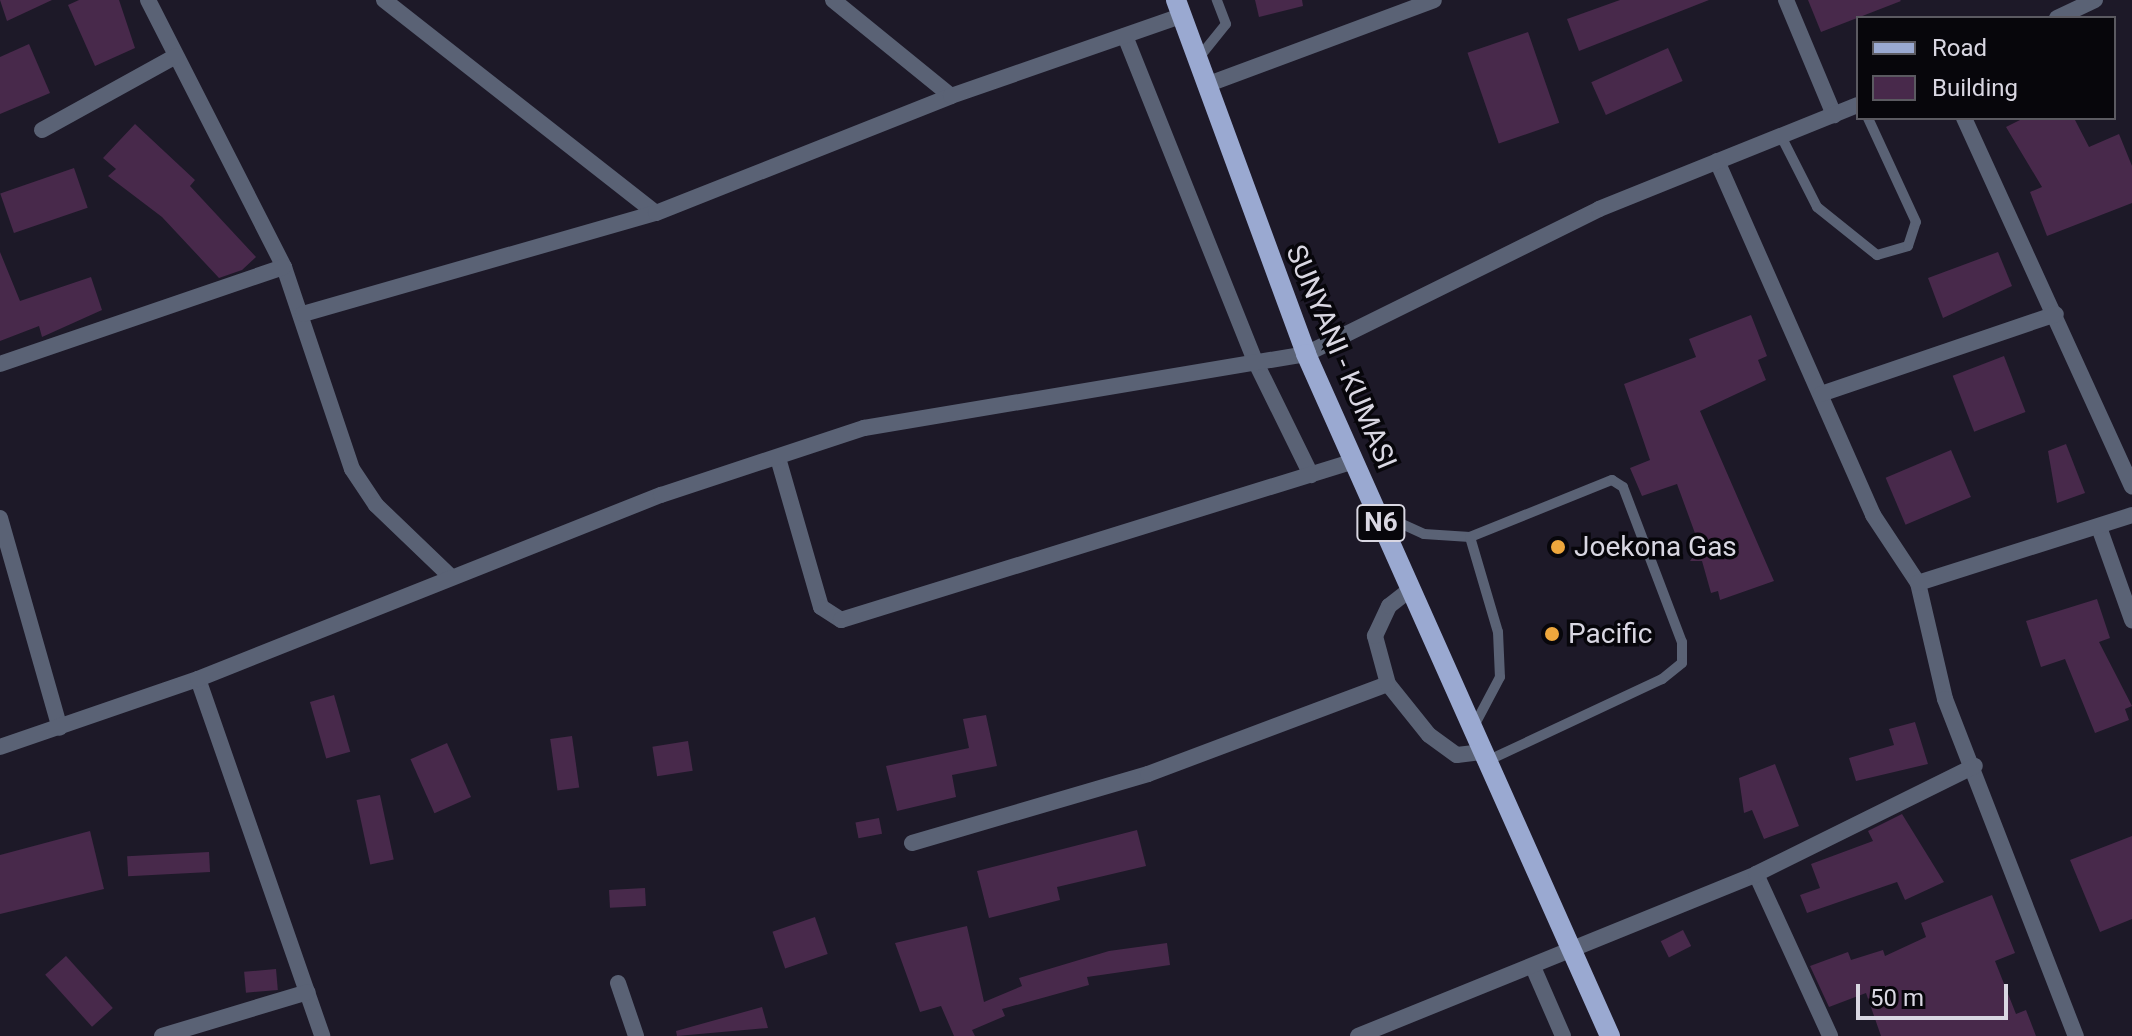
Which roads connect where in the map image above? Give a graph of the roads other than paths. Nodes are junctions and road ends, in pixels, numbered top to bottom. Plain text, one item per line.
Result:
1 (148, 0) edge
2 (384, 0) edge
3 (833, 0) edge
4 (1217, 0) edge
5 (1434, 0) edge
6 (1786, 0) edge
7 (2095, 0) edge
8 (1178, 8) edge
9 (2061, 16) edge
10 (1125, 36) junction
11 (176, 56) junction
12 (1197, 60) junction
13 (1206, 85) junction
14 (951, 96) junction
15 (1856, 106) edge
16 (1834, 115) junction
17 (1869, 120) edge
18 (1965, 120) edge
19 (42, 130) dead end
20 (1781, 136) junction
21 (1717, 161) junction
22 (656, 213) junction
23 (284, 267) junction
24 (303, 314) junction
25 (2056, 314) junction
26 (1306, 354) junction
27 (1256, 363) junction
28 (0, 364) edge
29 (1821, 394) junction
30 (778, 458) junction
31 (1354, 461) junction
32 (1311, 475) junction
33 (2132, 486) edge
34 (1377, 513) junction
35 (2132, 515) edge
36 (0, 518) edge
37 (2100, 530) junction
38 (1470, 537) junction
39 (451, 577) junction
40 (1918, 583) junction
41 (1411, 589) junction
42 (2132, 620) edge
43 (198, 679) junction
44 (1388, 684) junction
45 (60, 728) junction
46 (1472, 730) junction
47 (0, 747) edge
48 (1485, 757) junction
49 (1975, 766) junction
50 (912, 843) dead end
51 (1756, 874) junction
52 (1571, 950) junction
53 (1533, 967) junction
54 (618, 983) dead end
55 (308, 992) junction
56 (162, 1036) edge
57 (322, 1036) edge
58 (636, 1036) edge
59 (1358, 1036) edge
60 (1563, 1036) edge
61 (1610, 1036) edge
62 (1830, 1036) edge
63 (2076, 1036) edge

1 - 11 street
2 - 22 street
3 - 14 street
4 - 12 lane
5 - 13 street
6 - 16 street
7 - 9 street
8 - 10 street
8 - 12 main road, SUNYANI - KUMASI / N6
10 - 14 street
10 - 27 street
11 - 19 street
11 - 23 street
12 - 13 main road, SUNYANI - KUMASI / N6
13 - 26 main road, SUNYANI - KUMASI / N6
14 - 22 street
15 - 16 street
16 - 20 street
17 - 20 lane
18 - 25 street
20 - 21 street
21 - 26 street
21 - 29 street
22 - 24 street
23 - 24 street
23 - 28 street
24 - 39 street
25 - 29 street
25 - 33 street
26 - 27 street
26 - 31 main road, SUNYANI - KUMASI / N6
27 - 30 street
27 - 32 street
29 - 40 street
30 - 32 street
30 - 39 street
31 - 32 street
31 - 34 main road, SUNYANI - KUMASI / N6
34 - 38 lane
34 - 41 main road, SUNYANI - KUMASI / N6
35 - 37 street
36 - 45 street
37 - 40 street
37 - 42 street
38 - 46 lane
38 - 48 lane
39 - 43 street
40 - 49 street
41 - 44 street
41 - 46 main road, SUNYANI - KUMASI / N6
43 - 45 street
43 - 55 street
44 - 48 street
44 - 50 street
45 - 47 street
46 - 48 main road, SUNYANI - KUMASI / N6
48 - 52 main road, SUNYANI - KUMASI / N6
49 - 51 street
49 - 63 street
51 - 52 street
51 - 62 street
52 - 53 street
52 - 61 main road, SUNYANI - KUMASI / N6
53 - 59 street
53 - 60 street
54 - 58 street
55 - 56 street
55 - 57 street

